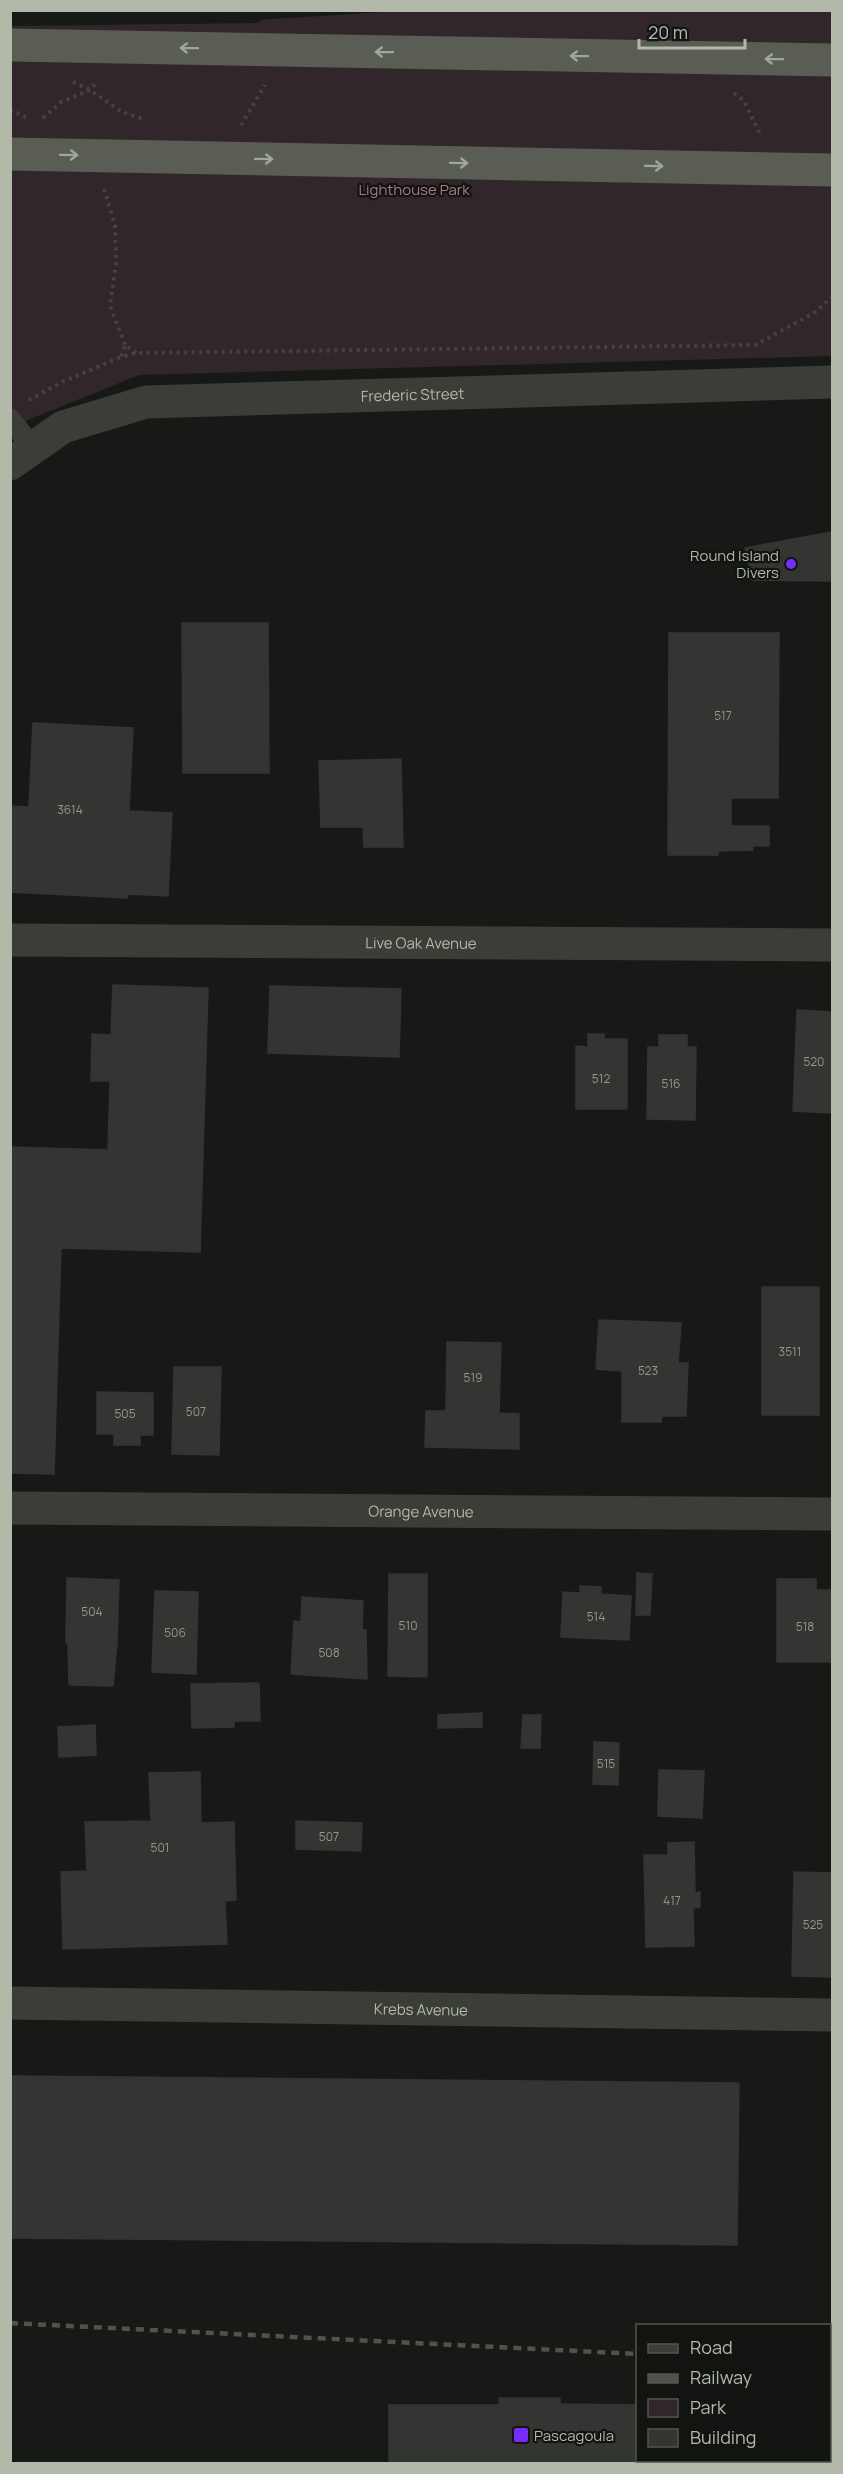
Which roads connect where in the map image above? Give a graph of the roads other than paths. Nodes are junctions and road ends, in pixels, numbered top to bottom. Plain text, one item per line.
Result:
1 (10, 45) edge
2 (832, 60) edge
3 (10, 154) edge
4 (832, 170) edge
5 (832, 382) edge
6 (16, 411) edge
7 (22, 456) edge
8 (10, 940) edge
9 (832, 945) edge
10 (10, 1508) edge
11 (832, 1514) edge
12 (10, 2003) edge
13 (832, 2015) edge

2 -> 1 main road, bridge
3 -> 4 main road, bridge
5 - 7 street, Frederic Street
6 - 7 lane
8 - 9 street, Live Oak Avenue
10 - 11 street, Orange Avenue
12 - 13 street, Krebs Avenue

